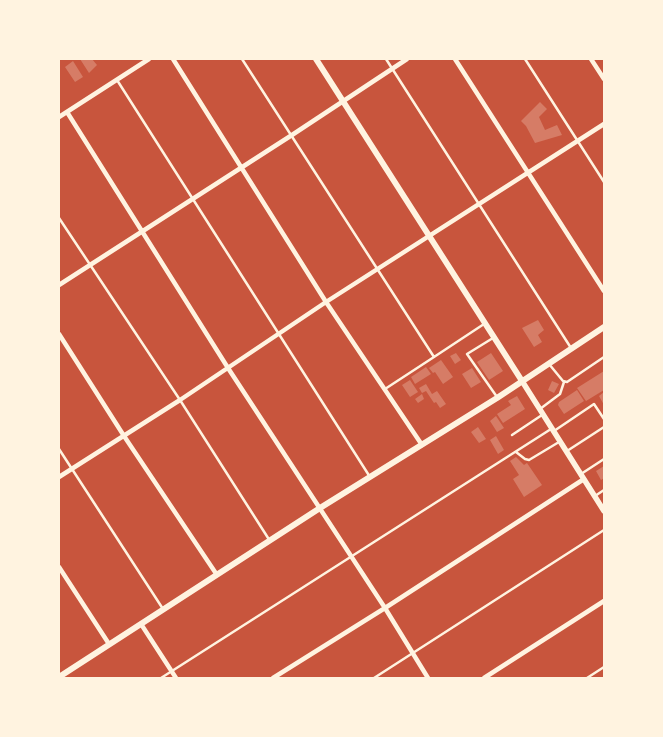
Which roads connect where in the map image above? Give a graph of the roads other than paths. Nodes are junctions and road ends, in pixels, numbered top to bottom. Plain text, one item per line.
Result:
1 (149, 59) edge
2 (173, 59) edge
3 (242, 59) edge
4 (316, 59) edge
5 (386, 59) edge
6 (407, 59) edge
7 (455, 59) edge
8 (525, 59) edge
9 (591, 59) edge
10 (392, 69) junction
11 (604, 79) edge
12 (117, 80) junction
13 (343, 101) junction
14 (62, 114) edge
15 (604, 124) edge
16 (292, 135) junction
17 (578, 140) junction
18 (242, 166) junction
19 (528, 172) junction
20 (604, 182) edge
21 (193, 198) junction
22 (479, 204) junction
23 (59, 218) edge
24 (142, 231) junction
25 (429, 236) junction
26 (90, 265) junction
27 (379, 269) junction
28 (59, 285) edge
29 (604, 291) edge
30 (326, 302) junction
31 (485, 323) junction
32 (604, 327) edge
33 (59, 334) edge
34 (280, 334) junction
35 (494, 337) junction
36 (572, 349) junction
37 (434, 356) junction
38 (604, 357) edge
39 (549, 364) junction
40 (228, 368) junction
41 (522, 381) junction
42 (564, 382) junction
43 (385, 389) junction
44 (497, 398) junction
45 (180, 400) junction
46 (542, 412) junction
47 (604, 419) edge
48 (604, 427) edge
49 (553, 430) junction
50 (512, 435) dead end
51 (124, 436) junction
52 (560, 441) junction
53 (422, 445) junction
54 (59, 449) edge
55 (567, 451) junction
56 (516, 452) junction
57 (604, 459) edge
58 (599, 462) junction
59 (595, 465) junction
60 (602, 466) dead end
61 (72, 468) junction
62 (598, 469) dead end
63 (583, 476) junction
64 (59, 477) edge
65 (370, 477) junction
66 (604, 490) edge
67 (595, 496) junction
68 (320, 508) junction
69 (604, 511) edge
70 (604, 530) edge
71 (270, 541) junction
72 (352, 558) junction
73 (59, 567) edge
74 (217, 575) junction
75 (604, 601) edge
76 (384, 608) junction
77 (164, 610) junction
78 (141, 624) junction
79 (109, 644) junction
80 (412, 654) junction
81 (604, 667) edge
82 (171, 672) junction
83 (59, 675) edge
84 (161, 678) edge
85 (176, 678) edge
86 (273, 678) edge
87 (374, 678) edge
88 (428, 678) edge
89 (484, 678) edge
90 (587, 678) edge

1 - 12 street
2 - 18 street
3 - 16 lane
4 - 13 main road
5 - 10 lane
6 - 10 street
7 - 19 street
8 - 17 lane
9 - 11 street
10 - 13 street
10 - 22 lane
12 - 14 street
12 - 21 lane
13 - 16 street
13 - 25 main road
14 - 24 street
15 - 17 street
16 - 18 street
16 - 27 lane
17 - 19 street
17 - 20 lane
18 - 21 street
18 - 30 street
19 - 22 street
19 - 29 street
21 - 24 street
21 - 34 lane
22 - 25 street
22 - 36 lane
23 - 26 lane
24 - 26 street
24 - 40 street
25 - 27 street
25 - 31 main road
26 - 28 street
26 - 45 lane
27 - 30 street
27 - 37 lane
30 - 34 street
30 - 43 street
31 - 35 main road
31 - 37 lane
32 - 36 main road
33 - 51 street
34 - 40 street
34 - 65 lane
35 - 41 main road
35 - 44 lane
36 - 39 main road
37 - 43 lane
38 - 42 lane
39 - 41 main road
39 - 42 lane
40 - 45 street
40 - 68 street
41 - 44 main road
41 - 46 street
42 - 46 lane
43 - 53 street
44 - 53 main road
45 - 51 street
45 - 71 lane
46 - 49 street
46 - 50 lane
47 - 49 lane
48 - 55 lane
49 - 52 street
49 - 56 lane
51 - 61 street
51 - 74 street
52 - 55 street
52 - 56 lane
53 - 65 main road
54 - 61 lane
55 - 63 street
56 - 72 lane
57 - 58 lane
58 - 59 lane
58 - 60 lane
59 - 62 lane
59 - 63 lane
61 - 64 street
61 - 77 lane
63 - 67 street
63 - 76 street
65 - 68 main road
66 - 67 lane
67 - 69 street
68 - 71 main road
68 - 72 street
70 - 80 lane
71 - 74 main road
72 - 76 street
72 - 82 lane
73 - 79 street
74 - 77 main road
75 - 89 street
76 - 80 street
76 - 86 street
77 - 78 main road
78 - 79 main road
78 - 82 street
79 - 83 main road
80 - 87 lane
80 - 88 street
81 - 90 lane
82 - 84 lane
82 - 85 street

